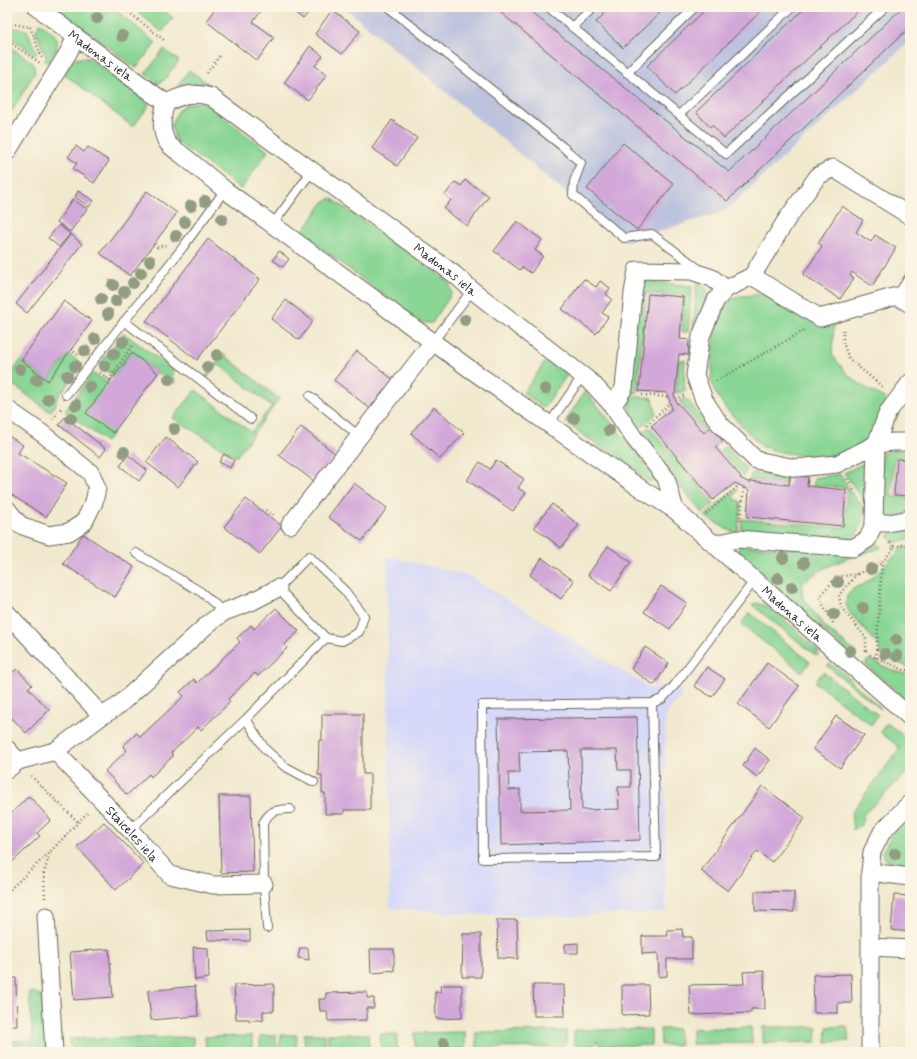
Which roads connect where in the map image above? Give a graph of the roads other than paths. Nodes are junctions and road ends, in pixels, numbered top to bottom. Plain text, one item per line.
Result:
1 (37, 7) edge
2 (388, 7) edge
3 (548, 7) edge
4 (594, 7) edge
5 (695, 7) edge
6 (792, 7) edge
7 (885, 7) edge
8 (572, 27) junction
9 (76, 37) junction
10 (627, 73) junction
11 (166, 103) junction
12 (678, 115) junction
13 (7, 152) edge
14 (312, 171) junction
15 (225, 190) junction
16 (910, 216) edge
17 (273, 224) junction
18 (752, 276) junction
19 (910, 276) edge
20 (712, 278) junction
21 (726, 289) junction
22 (472, 290) junction
23 (903, 300) edge
24 (124, 321) junction
25 (432, 342) junction
26 (583, 375) junction
27 (910, 383) edge
28 (66, 395) road end
29 (310, 396) dead end
30 (612, 405) junction
31 (7, 409) edge
32 (251, 419) dead end
33 (549, 424) junction
34 (359, 436) junction
35 (910, 442) edge
36 (876, 444) junction
37 (7, 509) edge
38 (675, 510) junction
39 (910, 519) edge
40 (874, 522) junction
41 (290, 525) dead end
42 (714, 544) junction
43 (136, 553) dead end
44 (754, 581) junction
45 (278, 588) junction
46 (224, 612) junction
47 (7, 613) edge
48 (326, 638) junction
49 (652, 703) junction
50 (102, 716) junction
51 (910, 717) edge
52 (246, 719) junction
53 (55, 751) junction
54 (11, 760) edge
55 (314, 782) dead end
56 (910, 803) edge
57 (290, 809) dead end
58 (130, 830) junction
59 (870, 872) junction
60 (910, 877) edge
61 (264, 884) junction
62 (46, 916) road end
63 (267, 928) dead end
64 (871, 947) junction
65 (910, 949) edge
66 (54, 1052) edge
67 (870, 1052) edge

1 - 9 street, Madonas iela
2 - 20 lane
3 - 8 lane
4 - 8 lane
5 - 10 lane
6 - 12 lane
7 - 12 lane
8 - 10 lane
9 - 11 street, Madonas iela
9 - 13 street
10 - 12 lane
11 - 14 street, Madonas iela
11 - 15 street, Madonas iela
14 - 17 lane
14 - 22 street, Madonas iela
15 - 17 street, Madonas iela
15 - 24 lane
16 - 18 street
17 - 25 street, Madonas iela
18 - 21 street
18 - 23 street
19 - 23 lane
20 - 21 street
20 - 30 street
21 - 36 street
22 - 25 lane
22 - 26 street, Madonas iela
24 - 28 lane
24 - 32 lane
25 - 33 street, Madonas iela
25 - 34 street
26 - 30 street, Madonas iela
26 - 33 lane
27 - 36 street
29 - 34 lane
30 - 38 street, Madonas iela
31 - 37 street
33 - 38 street, Madonas iela
34 - 41 street
35 - 36 street
36 - 40 street
38 - 42 street, Madonas iela
39 - 40 street
40 - 42 street
42 - 44 street, Madonas iela
43 - 46 lane
44 - 49 lane
44 - 51 street, Madonas iela
45 - 46 street
45 - 48 lane
45 - 48 lane
46 - 50 street
47 - 50 street
48 - 52 lane
49 - 49 lane
50 - 53 street
52 - 55 lane
52 - 58 lane
53 - 54 street
53 - 58 street, Staiceles iela
56 - 59 street
57 - 61 lane
58 - 61 street, Staiceles iela
59 - 60 street
59 - 64 street
61 - 63 lane
62 - 66 street
64 - 65 street
64 - 67 street

